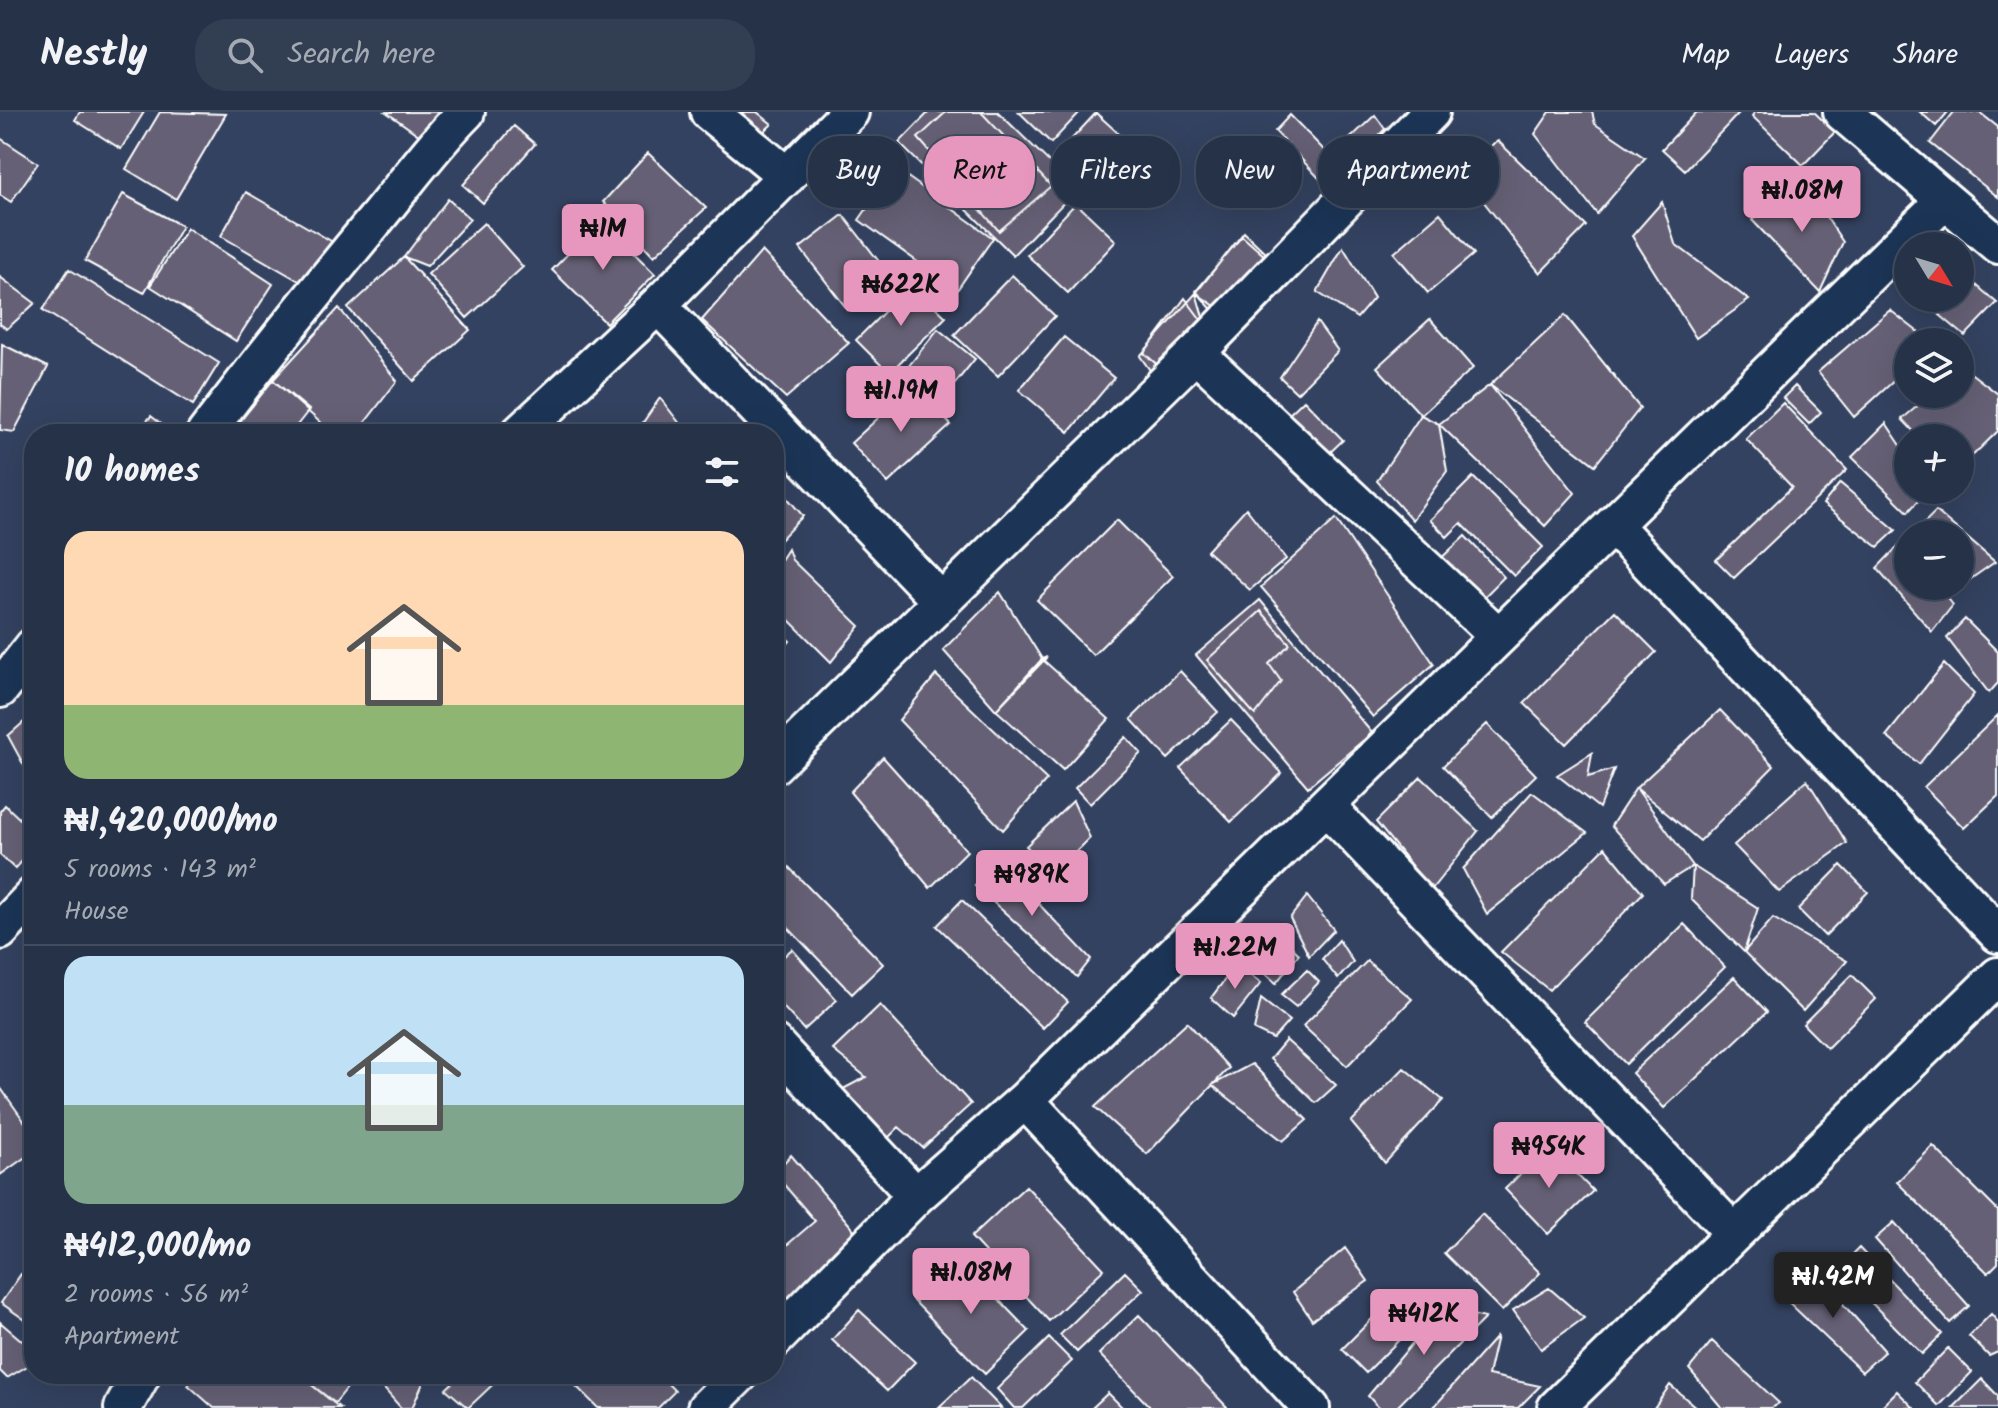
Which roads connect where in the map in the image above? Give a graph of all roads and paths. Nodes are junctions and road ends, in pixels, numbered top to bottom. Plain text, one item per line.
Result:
1 (466, 112) edge
2 (709, 112) edge
3 (850, 112) edge
4 (1431, 112) edge
5 (1842, 112) edge
6 (787, 176) junction
7 (1945, 200) junction
8 (1998, 245) edge
9 (658, 305) junction
10 (1196, 353) junction
11 (213, 424) edge
12 (530, 424) edge
13 (772, 424) edge
14 (784, 437) edge
15 (1614, 526) junction
16 (940, 600) junction
17 (1498, 636) junction
18 (24, 659) edge
19 (0, 689) edge
20 (784, 755) edge
21 (1326, 806) junction
22 (24, 906) edge
23 (0, 931) edge
24 (1998, 934) edge
25 (1998, 976) edge
26 (784, 1054) edge
27 (1025, 1100) junction
28 (916, 1196) junction
29 (1734, 1233) junction
30 (784, 1330) edge
31 (136, 1384) edge
32 (730, 1384) edge
33 (123, 1408) edge
34 (706, 1408) edge
35 (1311, 1408) edge
36 (1556, 1408) edge

1 - 11 street
2 - 6 street
3 - 6 street
4 - 10 street
5 - 7 street
6 - 9 street
7 - 8 street
7 - 15 street
9 - 12 street
9 - 13 street
10 - 16 street
10 - 17 street
14 - 16 street
15 - 17 street
15 - 24 street
16 - 20 street
17 - 21 street
18 - 19 street
21 - 27 street
21 - 29 street
22 - 23 street
25 - 29 street
26 - 28 street
27 - 28 street
27 - 35 street
28 - 30 street
29 - 36 street
31 - 33 street
32 - 34 street

